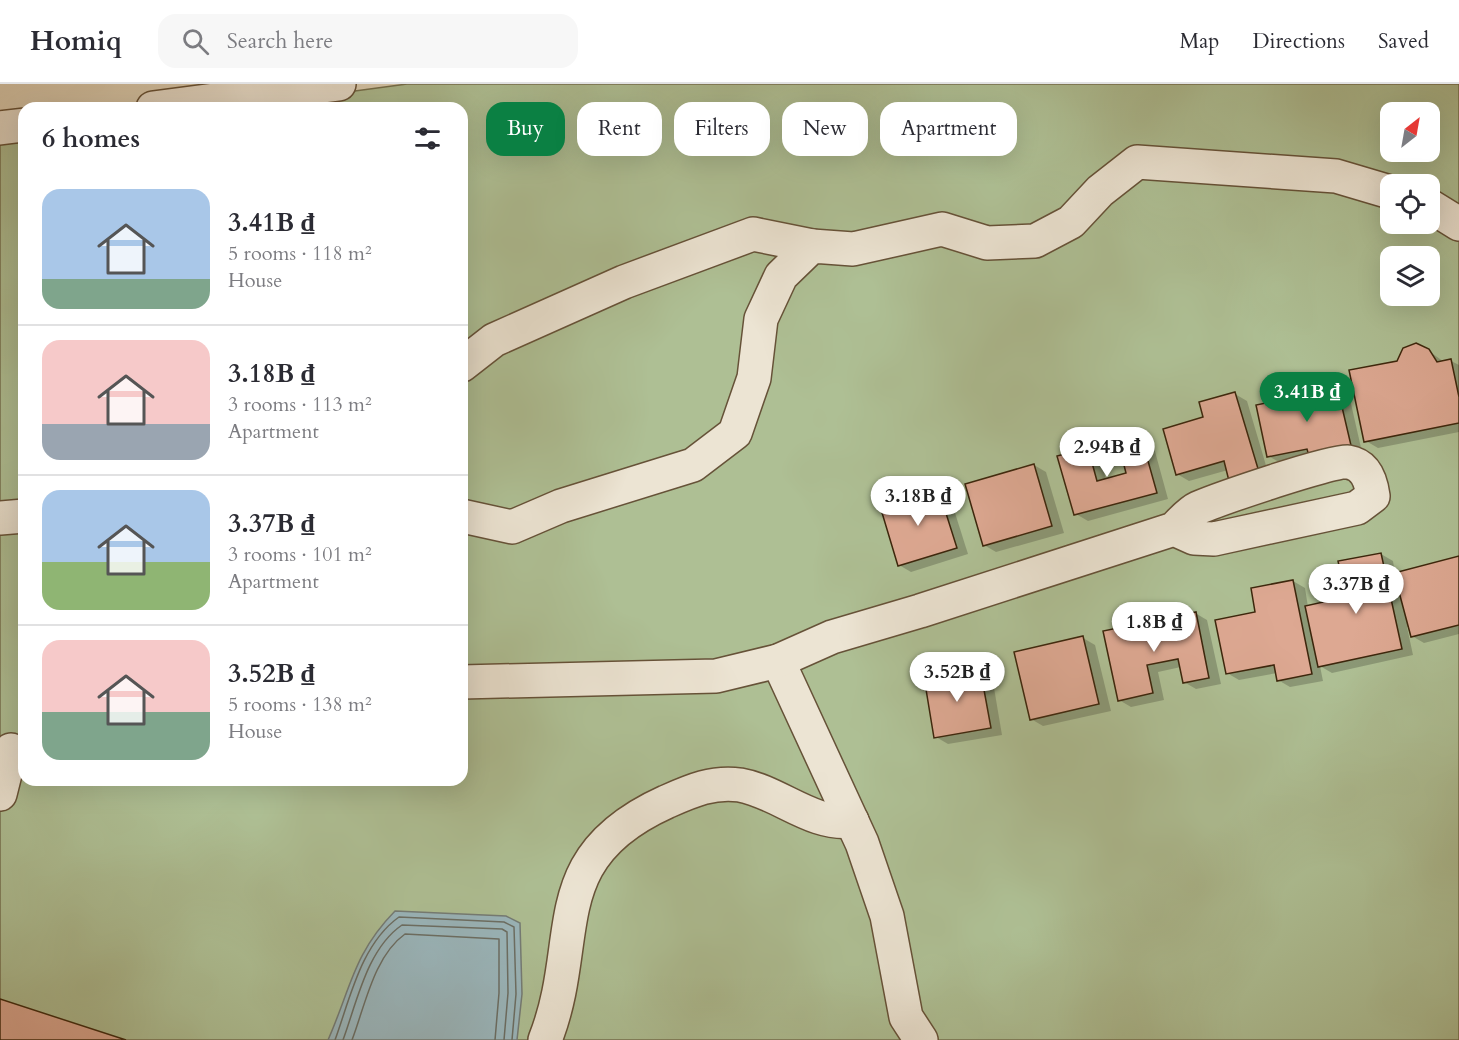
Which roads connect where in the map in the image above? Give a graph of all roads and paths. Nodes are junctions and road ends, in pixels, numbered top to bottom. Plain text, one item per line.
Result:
1 (339, 84) edge
2 (200, 102) edge
3 (18, 125) edge
4 (0, 128) edge
5 (1380, 189) edge
6 (1440, 212) edge
7 (1459, 224) edge
8 (812, 246) junction
9 (468, 360) edge
10 (18, 516) edge
11 (468, 517) edge
12 (0, 518) edge
13 (1174, 529) junction
14 (778, 661) junction
15 (468, 682) edge
16 (12, 746) edge
17 (0, 794) edge
18 (852, 821) junction
19 (545, 1040) edge
20 (921, 1040) edge

1 - 2 street
3 - 4 street
5 - 8 street
6 - 7 street
8 - 9 street
8 - 11 street
10 - 12 street
13 - 13 street
13 - 14 street
14 - 15 street
14 - 18 street
16 - 17 street
18 - 19 street
18 - 20 street

